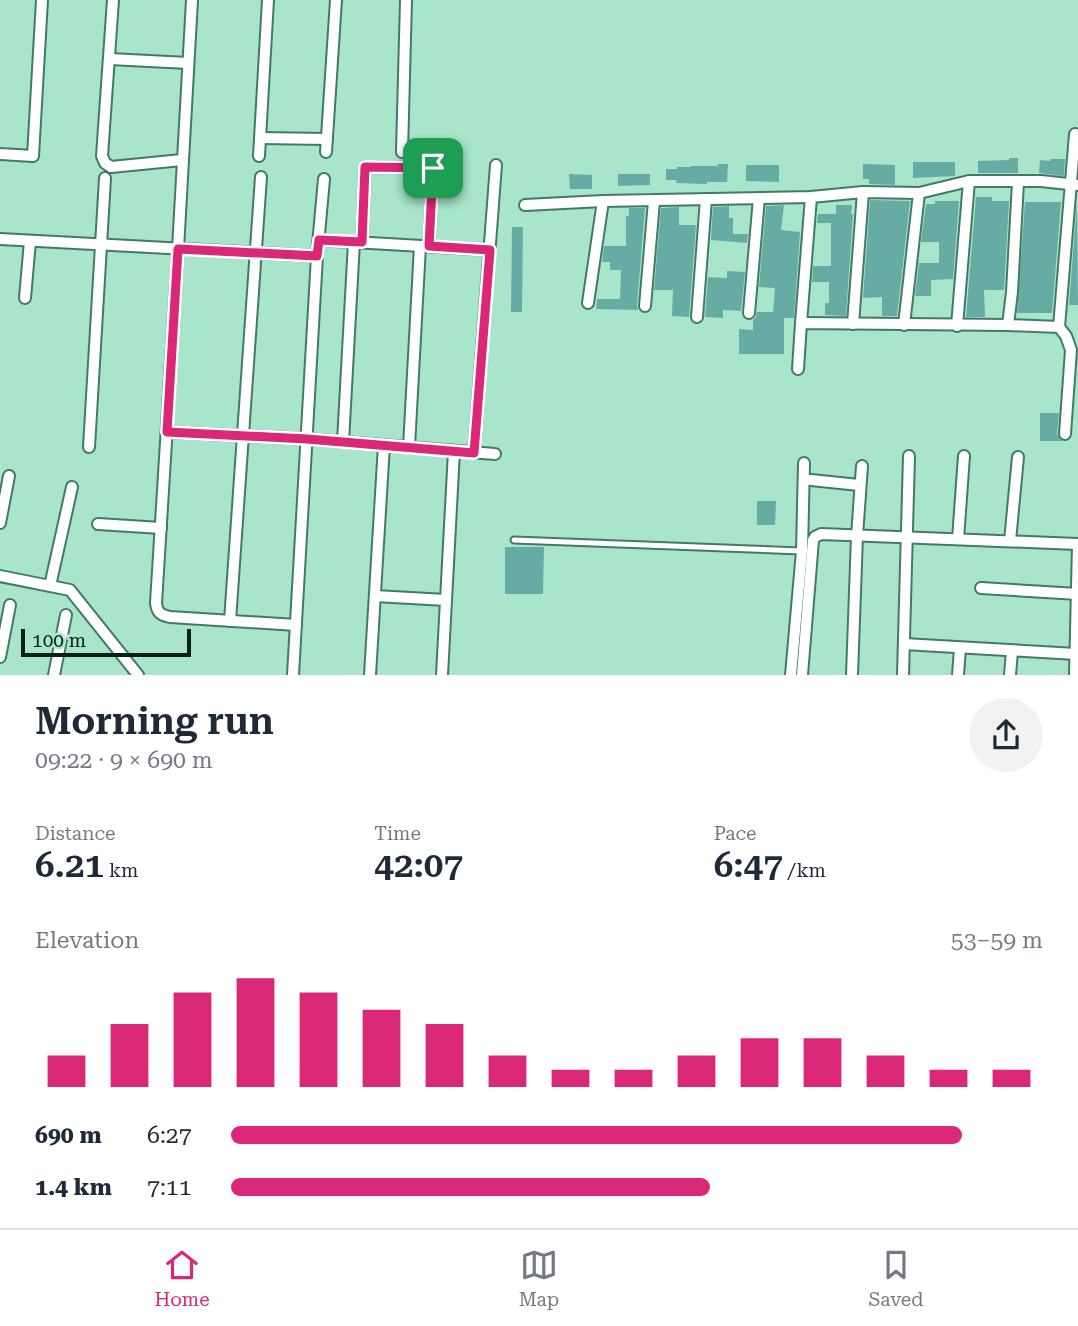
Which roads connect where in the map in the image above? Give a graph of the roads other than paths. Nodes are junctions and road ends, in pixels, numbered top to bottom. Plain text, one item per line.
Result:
1 (42, 0) edge
2 (113, 0) edge
3 (192, 0) edge
4 (268, 0) edge
5 (336, 0) edge
6 (406, 0) edge
7 (110, 59) junction
8 (188, 62) junction
9 (1075, 134) dead end
10 (260, 138) junction
11 (327, 139) junction
12 (326, 152) dead end
13 (402, 152) dead end
14 (0, 154) edge
15 (259, 156) dead end
16 (182, 160) junction
17 (496, 165) dead end
18 (105, 177) dead end
19 (261, 177) dead end
20 (324, 179) dead end
21 (969, 181) junction
22 (1018, 182) junction
23 (1075, 184) edge
24 (863, 192) junction
25 (919, 193) junction
26 (811, 197) junction
27 (759, 198) junction
28 (706, 199) junction
29 (603, 201) junction
30 (654, 201) junction
31 (525, 205) dead end
32 (0, 239) edge
33 (319, 240) junction
34 (30, 241) junction
35 (358, 242) junction
36 (101, 245) junction
37 (425, 246) junction
38 (178, 249) junction
39 (490, 250) junction
40 (255, 253) junction
41 (317, 256) junction
42 (25, 298) dead end
43 (588, 303) dead end
44 (645, 306) dead end
45 (749, 313) dead end
46 (697, 317) dead end
47 (801, 323) junction
48 (853, 324) junction
49 (904, 325) junction
50 (1007, 325) junction
51 (957, 326) junction
52 (1059, 327) junction
53 (798, 369) dead end
54 (167, 432) junction
55 (1065, 434) dead end
56 (243, 436) junction
57 (307, 439) junction
58 (343, 442) junction
59 (384, 445) junction
60 (89, 447) dead end
61 (409, 447) junction
62 (454, 451) junction
63 (474, 453) junction
64 (495, 454) dead end
65 (909, 456) dead end
66 (964, 456) dead end
67 (1018, 457) dead end
68 (804, 463) dead end
69 (862, 466) dead end
70 (9, 476) dead end
71 (811, 480) dead end
72 (859, 485) junction
73 (72, 486) dead end
74 (0, 523) edge
75 (98, 524) dead end
76 (161, 528) junction
77 (857, 536) junction
78 (906, 536) junction
79 (958, 539) junction
80 (513, 540) dead end
81 (1010, 541) junction
82 (1078, 544) edge
83 (802, 551) junction
84 (0, 576) edge
85 (50, 586) junction
86 (981, 588) dead end
87 (1077, 594) edge
88 (375, 596) junction
89 (446, 600) junction
90 (10, 605) dead end
91 (66, 615) dead end
92 (230, 621) junction
93 (296, 625) junction
94 (904, 644) junction
95 (960, 648) junction
96 (1012, 651) junction
97 (1076, 654) edge
98 (0, 657) edge
99 (137, 674) edge
100 (54, 675) edge
101 (293, 675) edge
102 (370, 675) edge
103 (442, 675) edge
104 (791, 675) edge
105 (802, 675) edge
106 (852, 675) edge
107 (903, 675) edge
108 (958, 675) edge
109 (1010, 675) edge
110 (1075, 675) edge

1 - 14 street
2 - 7 street
3 - 8 street
4 - 10 street
5 - 11 street
6 - 13 street
7 - 8 street
7 - 16 street
8 - 16 street
9 - 23 street
10 - 11 street
10 - 15 street
11 - 12 street
16 - 38 street
17 - 39 street
18 - 36 street
19 - 40 street
20 - 33 street
21 - 22 street
21 - 25 street
21 - 51 street
22 - 23 street
22 - 50 street
23 - 52 street
24 - 25 street
24 - 26 street
24 - 48 street
25 - 49 street
26 - 27 street
26 - 47 street
27 - 28 street
27 - 45 street
28 - 30 street
28 - 46 street
29 - 30 street
29 - 31 street
29 - 43 street
30 - 44 street
32 - 34 street
33 - 35 street
33 - 41 street
34 - 36 street
34 - 42 street
35 - 37 street
35 - 37 street
35 - 58 street
36 - 38 street
36 - 60 street
37 - 39 street
37 - 61 street
38 - 40 street
38 - 54 street
39 - 63 street
40 - 41 street
40 - 56 street
41 - 57 street
47 - 48 street
47 - 53 street
48 - 49 street
49 - 51 street
50 - 51 street
50 - 52 street
52 - 55 street
54 - 56 street
54 - 76 street
56 - 57 street
56 - 92 street
57 - 58 street
57 - 93 street
58 - 59 street
59 - 61 street
59 - 88 street
61 - 62 street
62 - 63 street
62 - 89 street
63 - 64 street
65 - 78 street
66 - 79 street
67 - 81 street
68 - 83 street
69 - 72 street
70 - 74 street
71 - 72 street
72 - 77 street
73 - 85 street
75 - 76 street
76 - 92 street
77 - 78 street
77 - 105 street
77 - 106 street
78 - 79 street
78 - 94 street
79 - 81 street
80 - 83 lane
81 - 82 street
82 - 87 street
83 - 104 street
84 - 85 street
85 - 99 street
86 - 87 street
87 - 97 street
88 - 89 street
88 - 102 street
89 - 103 street
90 - 98 street
91 - 100 street
92 - 93 street
93 - 101 street
94 - 95 street
94 - 107 street
95 - 96 street
95 - 108 street
96 - 97 street
96 - 109 street
97 - 110 street

